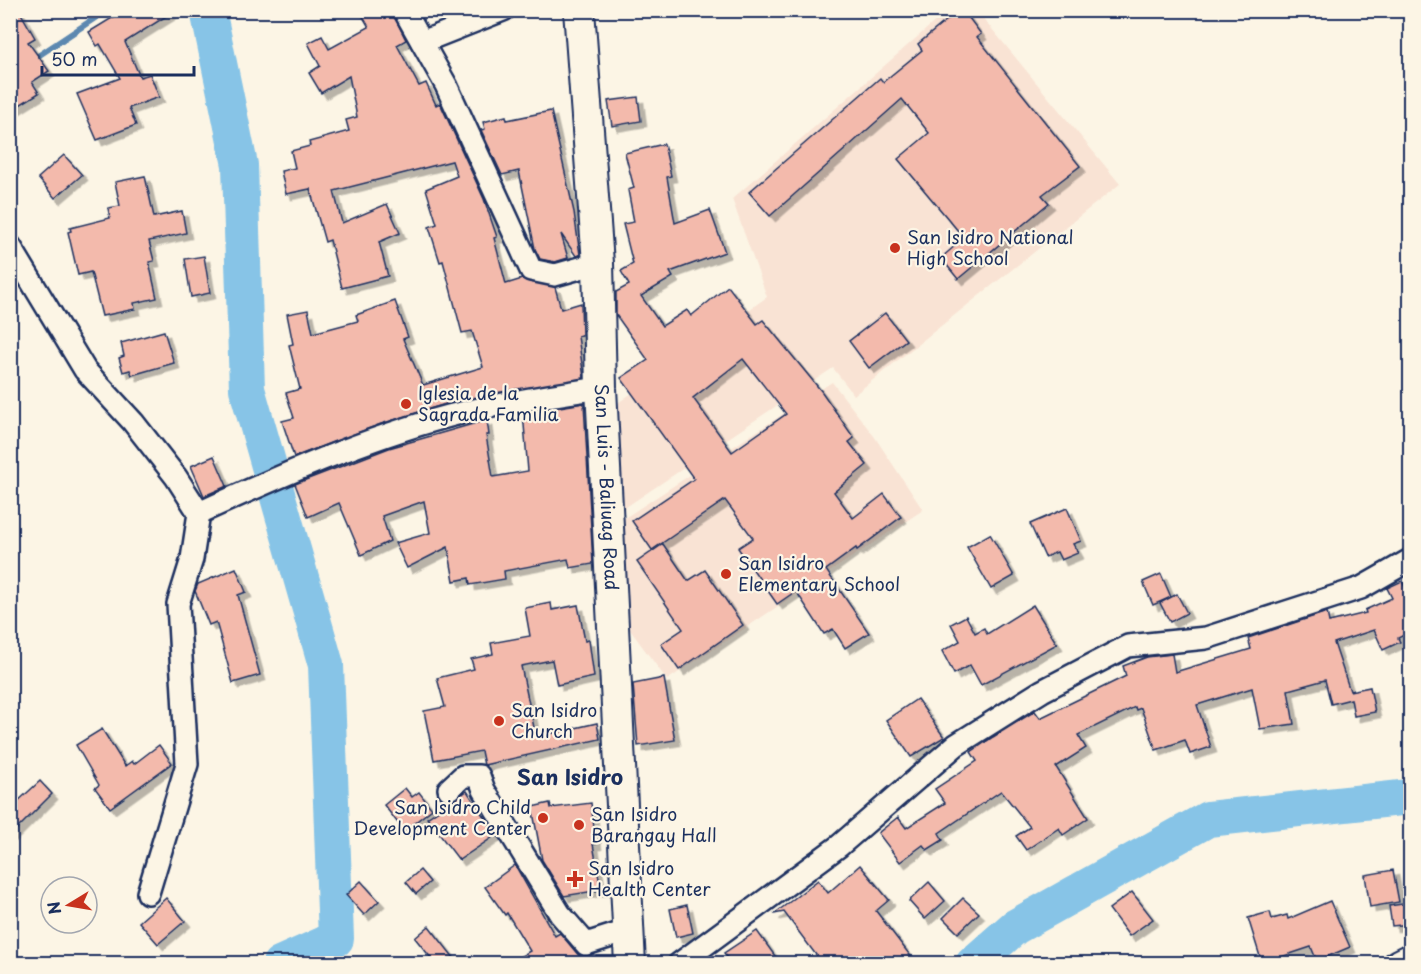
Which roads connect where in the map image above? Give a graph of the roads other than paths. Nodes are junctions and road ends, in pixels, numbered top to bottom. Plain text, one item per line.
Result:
1 (405, 10) edge
2 (503, 10) edge
3 (579, 10) edge
4 (422, 42) junction
5 (10, 246) edge
6 (598, 263) junction
7 (601, 388) junction
8 (199, 513) junction
9 (1410, 560) edge
10 (449, 789) dead end
11 (148, 893) dead end
12 (627, 931) junction
13 (1410, 958) edge
14 (630, 963) edge
15 (679, 963) edge
16 (1398, 963) edge

1 - 4 street
2 - 4 street
3 - 6 main road, San Luis - Baliuag Road
4 - 6 street
5 - 8 street
6 - 7 main road, San Luis - Baliuag Road
7 - 8 street
7 - 12 main road, San Luis - Baliuag Road
8 - 11 street
9 - 15 street
10 - 12 street
12 - 14 main road, San Luis - Baliuag Road
13 - 16 street

